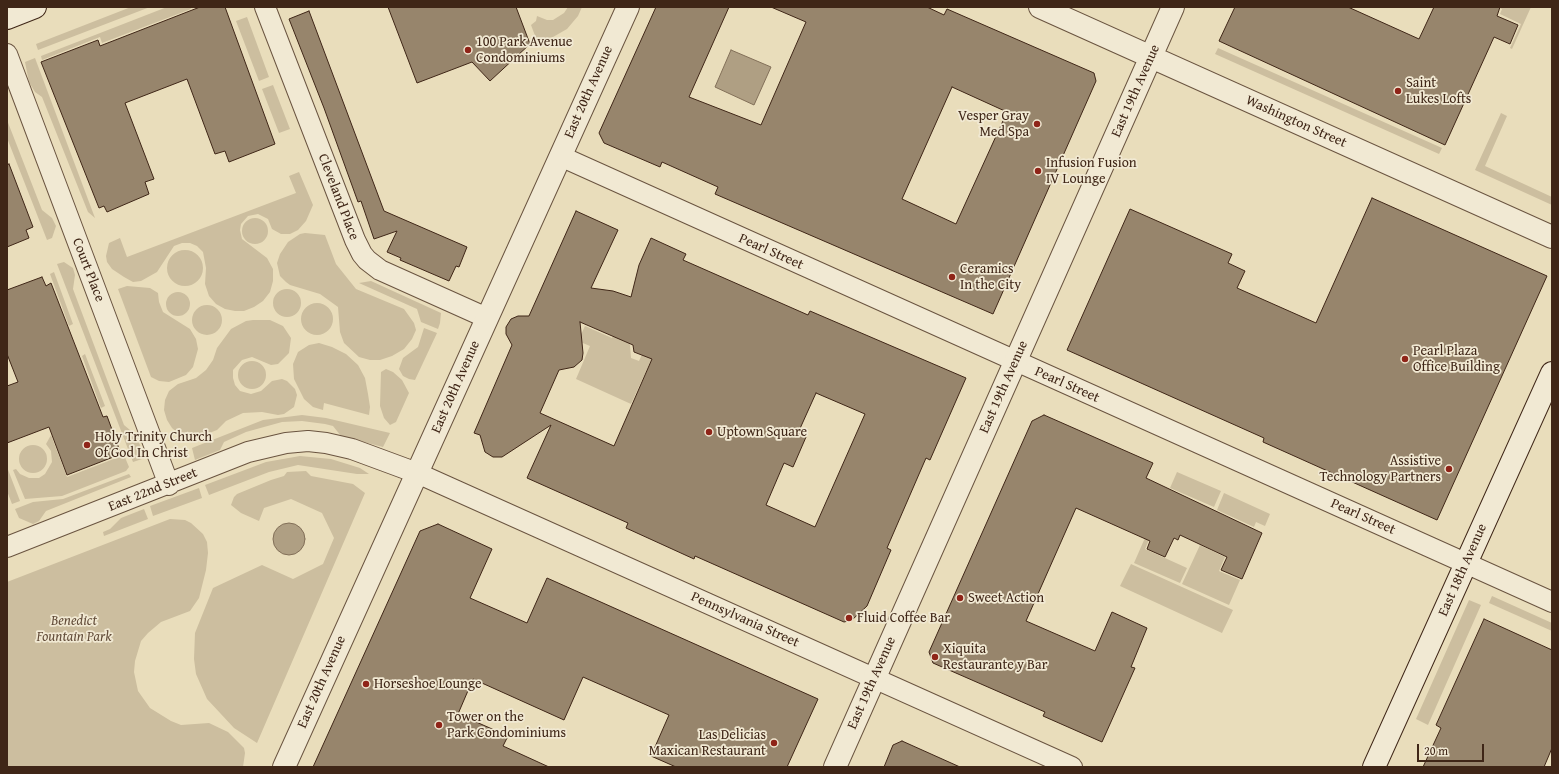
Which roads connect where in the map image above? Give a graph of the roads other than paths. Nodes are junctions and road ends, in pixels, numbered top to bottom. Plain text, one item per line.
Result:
1 (35, 7) edge
2 (265, 7) edge
3 (628, 7) edge
4 (1040, 7) edge
5 (1173, 7) edge
6 (7, 18) edge
7 (7, 54) edge
8 (1151, 57) junction
9 (560, 156) junction
10 (1552, 237) edge
11 (487, 318) junction
12 (1015, 362) junction
13 (1552, 373) edge
14 (417, 474) junction
15 (169, 485) junction
16 (7, 547) edge
17 (1466, 563) junction
18 (1552, 602) edge
19 (874, 678) junction
20 (284, 767) edge
21 (835, 767) edge
22 (1072, 767) edge
23 (1374, 767) edge

1 - 6 street
2 - 11 street, Cleveland Place
3 - 9 street, East 20th Avenue
4 - 8 street, Washington Street
5 - 8 street, East 19th Avenue
7 - 15 street, Court Place
8 - 10 street, Washington Street
8 - 12 street, East 19th Avenue
9 - 11 street, East 20th Avenue
9 - 12 street, Pearl Street
11 - 14 street, East 20th Avenue
12 - 17 street, Pearl Street
12 - 19 street, East 19th Avenue
13 - 17 street, East 18th Avenue
14 - 15 street, East 22nd Street
14 - 19 street, Pennsylvania Street
14 - 20 street, East 20th Avenue
15 - 16 street, East 22nd Street
17 - 18 street, Pearl Street
17 - 23 street, East 18th Avenue
19 - 21 street, East 19th Avenue
19 - 22 street, Pennsylvania Street

